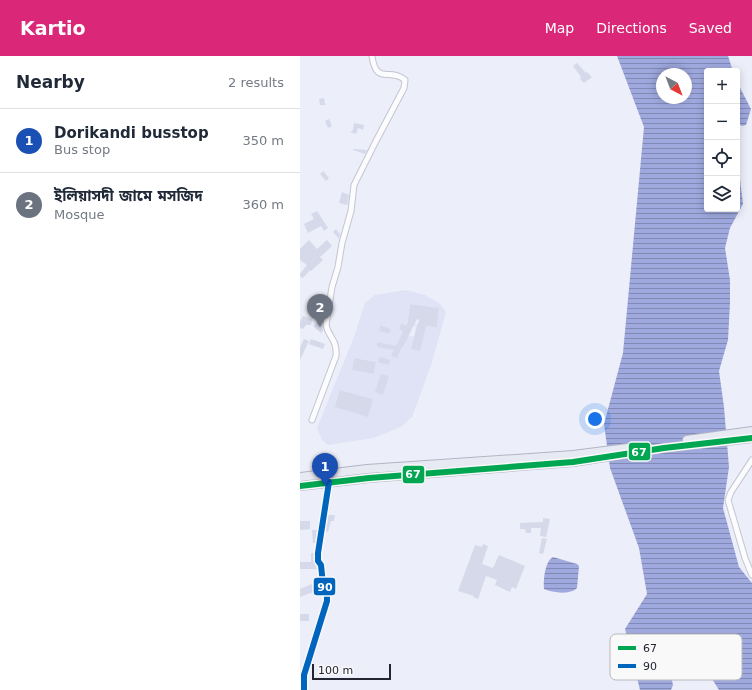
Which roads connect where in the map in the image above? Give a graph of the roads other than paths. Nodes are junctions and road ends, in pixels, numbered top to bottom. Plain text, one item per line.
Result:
1 (372, 56) edge
2 (312, 420) dead end
3 (751, 435) edge
4 (573, 459) junction
5 (752, 460) edge
6 (300, 477) edge
7 (329, 482) junction
8 (300, 486) edge
9 (752, 575) edge
10 (304, 690) edge

1 - 2 street
3 - 4 highway
4 - 6 highway
4 - 7 highway
5 - 9 street
7 - 8 highway
7 - 10 street

